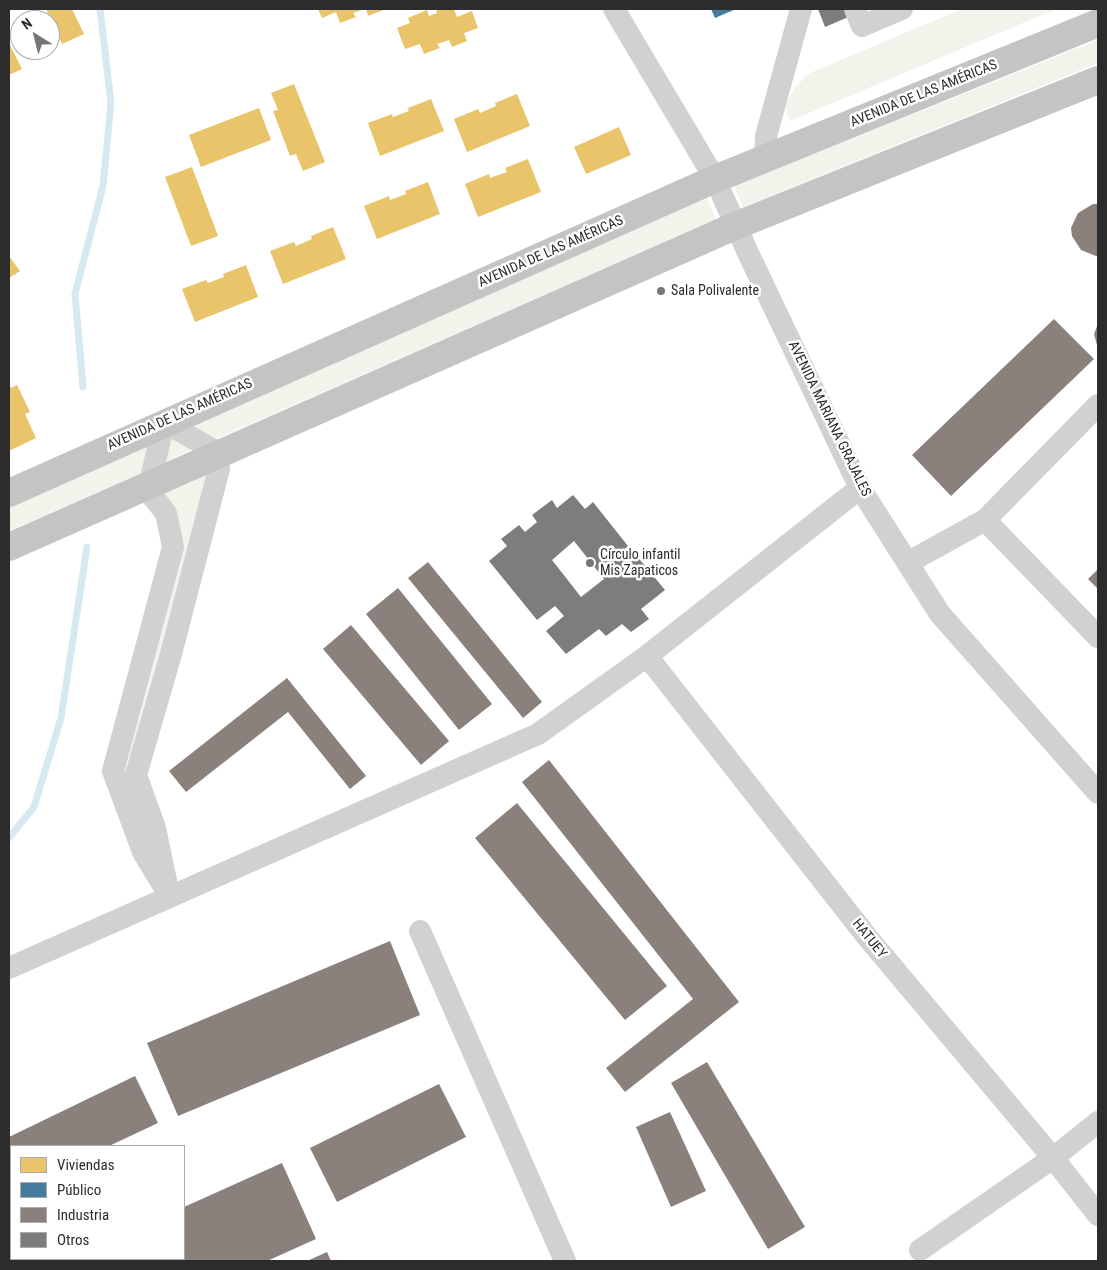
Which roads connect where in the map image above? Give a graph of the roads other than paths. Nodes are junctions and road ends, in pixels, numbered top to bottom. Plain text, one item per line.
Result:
1 (614, 9) edge
2 (801, 9) edge
3 (855, 9) edge
4 (902, 9) edge
5 (1098, 23) edge
6 (1098, 80) edge
7 (765, 158) junction
8 (715, 179) junction
9 (735, 226) junction
10 (1098, 405) edge
11 (164, 422) junction
12 (217, 454) junction
13 (148, 485) junction
14 (860, 488) junction
15 (9, 493) edge
16 (985, 520) junction
17 (9, 547) edge
18 (909, 562) junction
19 (1098, 637) edge
20 (647, 656) junction
21 (1098, 793) edge
22 (170, 895) junction
23 (420, 932) dead end
24 (9, 968) edge
25 (1098, 1122) edge
26 (1053, 1158) junction
27 (1098, 1215) edge
28 (920, 1250) dead end
29 (565, 1261) edge

1 - 8 street, AVENIDA MARIANA GRAJALES
2 - 7 street
3 - 4 street
5 - 7 main road, AVENIDA DE LAS AMÉRICAS
6 - 9 main road
7 - 8 main road, AVENIDA DE LAS AMÉRICAS
8 - 9 street, AVENIDA MARIANA GRAJALES
8 - 11 main road, AVENIDA DE LAS AMÉRICAS
9 - 12 main road
9 - 14 street, AVENIDA MARIANA GRAJALES
10 - 16 street
11 - 12 street
11 - 13 street
11 - 15 main road, AVENIDA DE LAS AMÉRICAS
12 - 13 main road
12 - 22 street
13 - 17 main road
13 - 22 street
14 - 18 street, AVENIDA MARIANA GRAJALES
14 - 20 street
16 - 18 street
16 - 19 street
18 - 21 street, AVENIDA MARIANA GRAJALES
20 - 22 street
20 - 26 street, HATUEY
22 - 24 street
23 - 29 street
25 - 26 street
26 - 27 street, HATUEY
26 - 28 street

